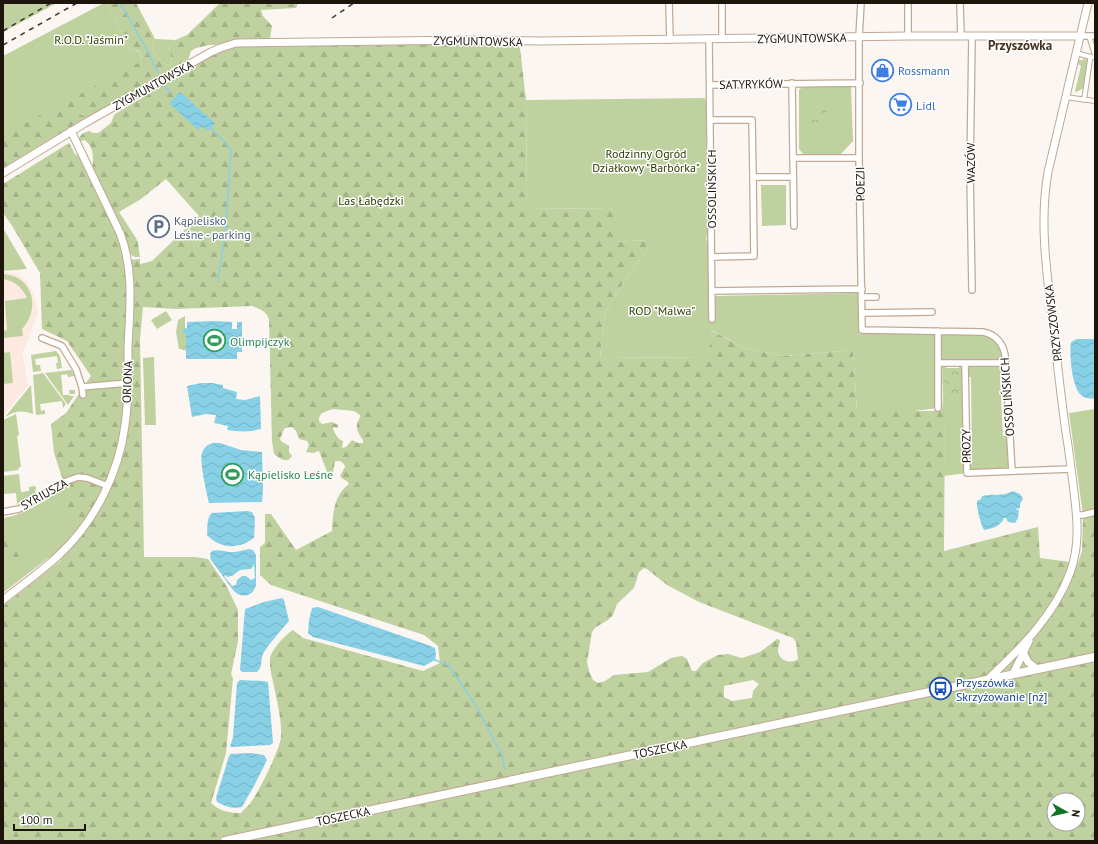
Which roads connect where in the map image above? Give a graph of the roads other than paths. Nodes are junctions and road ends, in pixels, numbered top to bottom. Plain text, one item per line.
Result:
1 (669, 3) edge
2 (722, 3) edge
3 (861, 3) edge
4 (908, 3) edge
5 (960, 3) edge
6 (1088, 3) edge
7 (908, 36) junction
8 (961, 36) junction
9 (972, 36) junction
10 (1080, 36) junction
11 (859, 37) junction
12 (1092, 37) edge
13 (709, 39) junction
14 (722, 39) junction
15 (670, 40) junction
16 (1076, 53) junction
17 (1094, 56) edge
18 (792, 83) junction
19 (860, 83) junction
20 (710, 85) junction
21 (1065, 97) junction
22 (1084, 100) junction
23 (1095, 101) edge
24 (711, 120) junction
25 (71, 131) junction
26 (793, 158) junction
27 (859, 158) junction
28 (3, 173) edge
29 (753, 177) junction
30 (793, 177) junction
31 (794, 226) dead end
32 (712, 257) junction
33 (862, 289) junction
34 (972, 290) dead end
35 (712, 291) junction
36 (876, 296) dead end
37 (862, 297) junction
38 (932, 312) dead end
39 (862, 313) junction
40 (712, 319) dead end
41 (862, 330) joint
42 (938, 331) junction
43 (42, 338) dead end
44 (1005, 362) junction
45 (938, 363) junction
46 (965, 363) junction
47 (128, 382) junction
48 (82, 388) junction
49 (83, 395) dead end
50 (938, 408) dead end
51 (1071, 469) junction
52 (1012, 471) junction
53 (108, 486) junction
54 (3, 512) edge
55 (1095, 512) edge
56 (1078, 515) junction
57 (3, 600) edge
58 (1032, 635) junction
59 (1024, 654) junction
60 (1095, 657) edge
61 (1010, 658) junction
62 (1037, 669) junction
63 (1013, 674) junction
64 (987, 680) junction
65 (225, 841) edge

1 - 15 street
2 - 14 street
3 - 11 street, POEZJI
4 - 7 street
5 - 8 street
6 - 10 street, PRZYSZOWSKA
7 - 8 street, ZYGMUNTOWSKA
7 - 11 street, ZYGMUNTOWSKA
8 - 9 street, ZYGMUNTOWSKA
9 - 10 street, ZYGMUNTOWSKA
9 - 34 street, WAZÓW
10 - 12 street, ZYGMUNTOWSKA
10 - 16 street, PRZYSZOWSKA
11 - 14 street, ZYGMUNTOWSKA
11 - 19 street, POEZJI
12 - 17 street
13 - 14 street, ZYGMUNTOWSKA
13 - 15 street, ZYGMUNTOWSKA
13 - 20 street, OSSOLIŃSKICH
15 - 25 street, ZYGMUNTOWSKA
16 - 17 street
16 - 21 street, PRZYSZOWSKA
17 - 22 street
18 - 19 street, SATYRYKÓW
18 - 20 street, SATYRYKÓW
18 - 26 street, SATYRYKÓW
19 - 27 street, POEZJI
20 - 24 street, OSSOLIŃSKICH
21 - 22 street
21 - 51 street, PRZYSZOWSKA
22 - 23 street
24 - 29 street
24 - 32 street, OSSOLIŃSKICH
25 - 28 street, ZYGMUNTOWSKA
25 - 47 street, ORIONA
26 - 27 street
26 - 30 street, SATYRYKÓW
27 - 33 street, POEZJI
29 - 30 street
29 - 32 street
30 - 31 street, SATYRYKÓW
32 - 35 street, OSSOLIŃSKICH
33 - 35 street
33 - 37 street, POEZJI
35 - 40 street, OSSOLIŃSKICH
36 - 37 street
37 - 39 street, POEZJI
38 - 39 street
39 - 41 street, POEZJI
41 - 42 street, OSSOLIŃSKICH
42 - 44 street, OSSOLIŃSKICH
42 - 45 street
43 - 48 street
44 - 46 street
44 - 52 street, OSSOLIŃSKICH
45 - 46 street
45 - 50 street
46 - 52 street, PROZY
47 - 48 street
47 - 53 street, ORIONA
48 - 49 street
51 - 52 street, PROZY
51 - 56 street, PRZYSZOWSKA
53 - 54 street, SYRIUSZA
53 - 57 street, ORIONA
55 - 56 street
56 - 58 street, PRZYSZOWSKA
58 - 59 street, PRZYSZOWSKA
58 - 61 street, PRZYSZOWSKA
59 - 62 street
59 - 63 street, PRZYSZOWSKA
60 - 62 main road, TOSZECKA
61 - 63 street
61 - 64 street, PRZYSZOWSKA
62 - 63 main road, TOSZECKA
63 - 64 main road, TOSZECKA
64 - 65 main road, TOSZECKA

